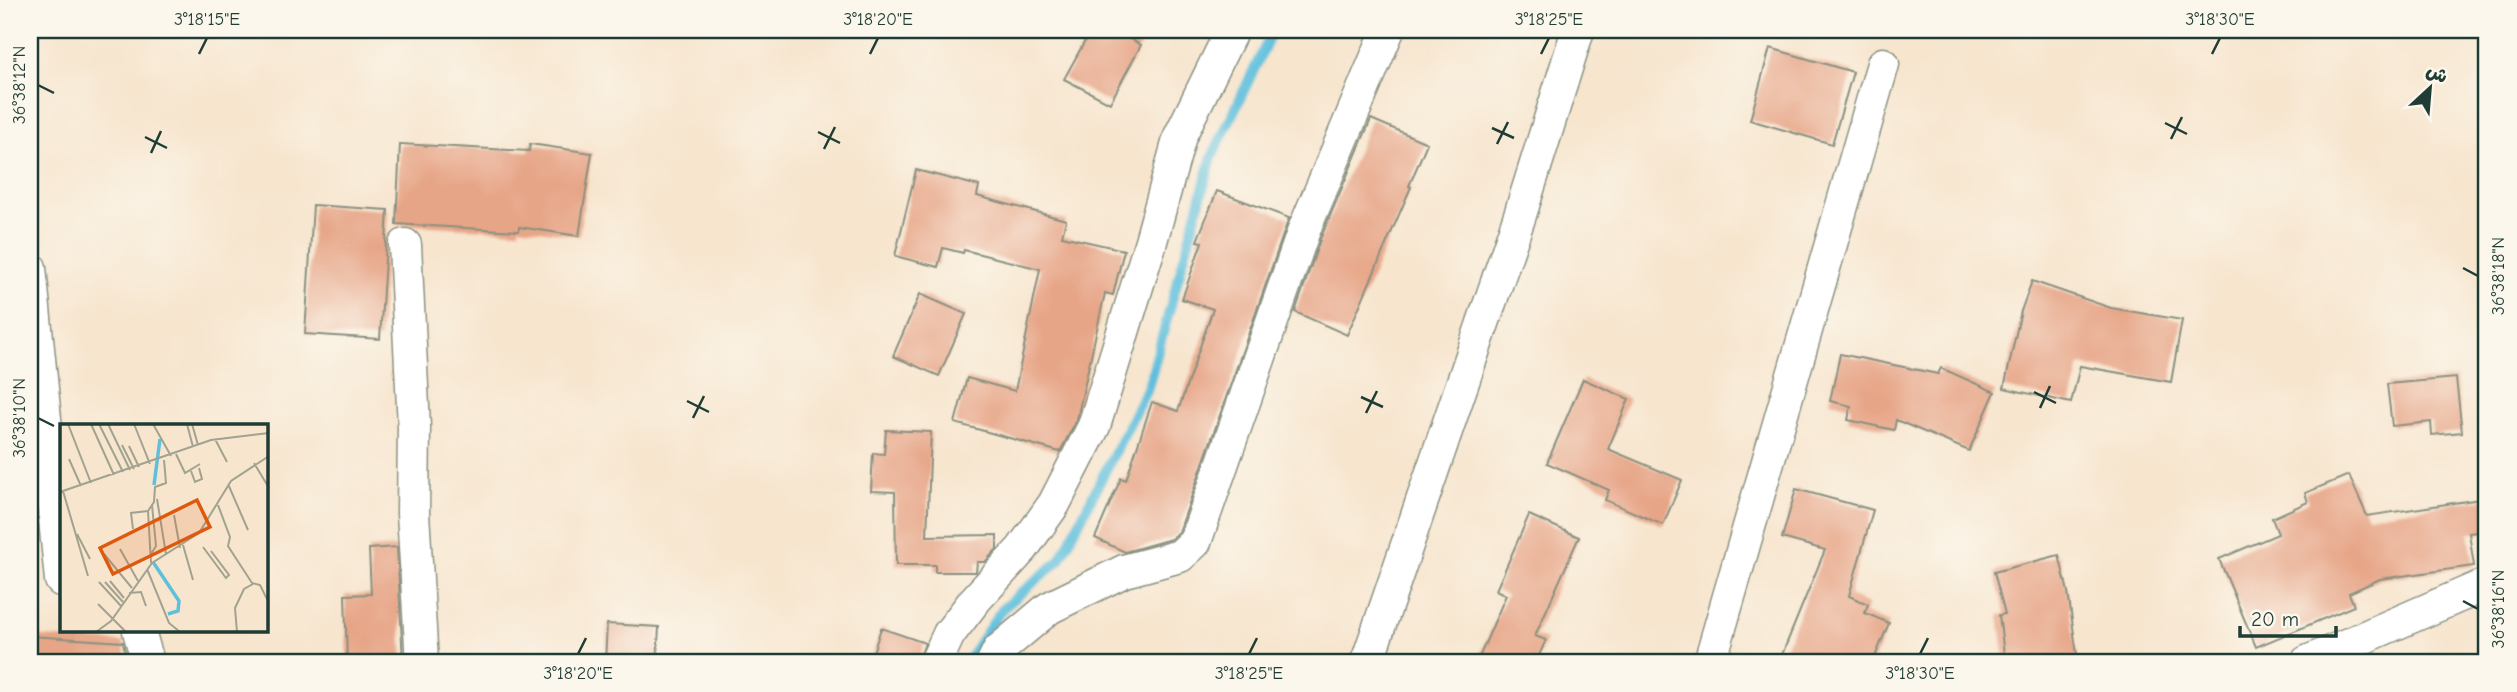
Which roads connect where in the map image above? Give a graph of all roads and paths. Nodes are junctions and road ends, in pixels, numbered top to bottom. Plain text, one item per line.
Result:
1 (1232, 30) edge
2 (1388, 30) edge
3 (1578, 30) edge
4 (1884, 64) dead end
5 (405, 245) dead end
6 (30, 268) edge
7 (60, 570) edge
8 (2487, 584) edge
9 (139, 632) edge
10 (148, 662) edge
11 (422, 662) edge
12 (936, 662) edge
13 (993, 662) edge
14 (1367, 662) edge
15 (1710, 662) edge
16 (2308, 662) edge

1 - 12 street
2 - 13 street
3 - 14 street
4 - 15 street
5 - 11 street
6 - 7 street
8 - 16 street
9 - 10 street

